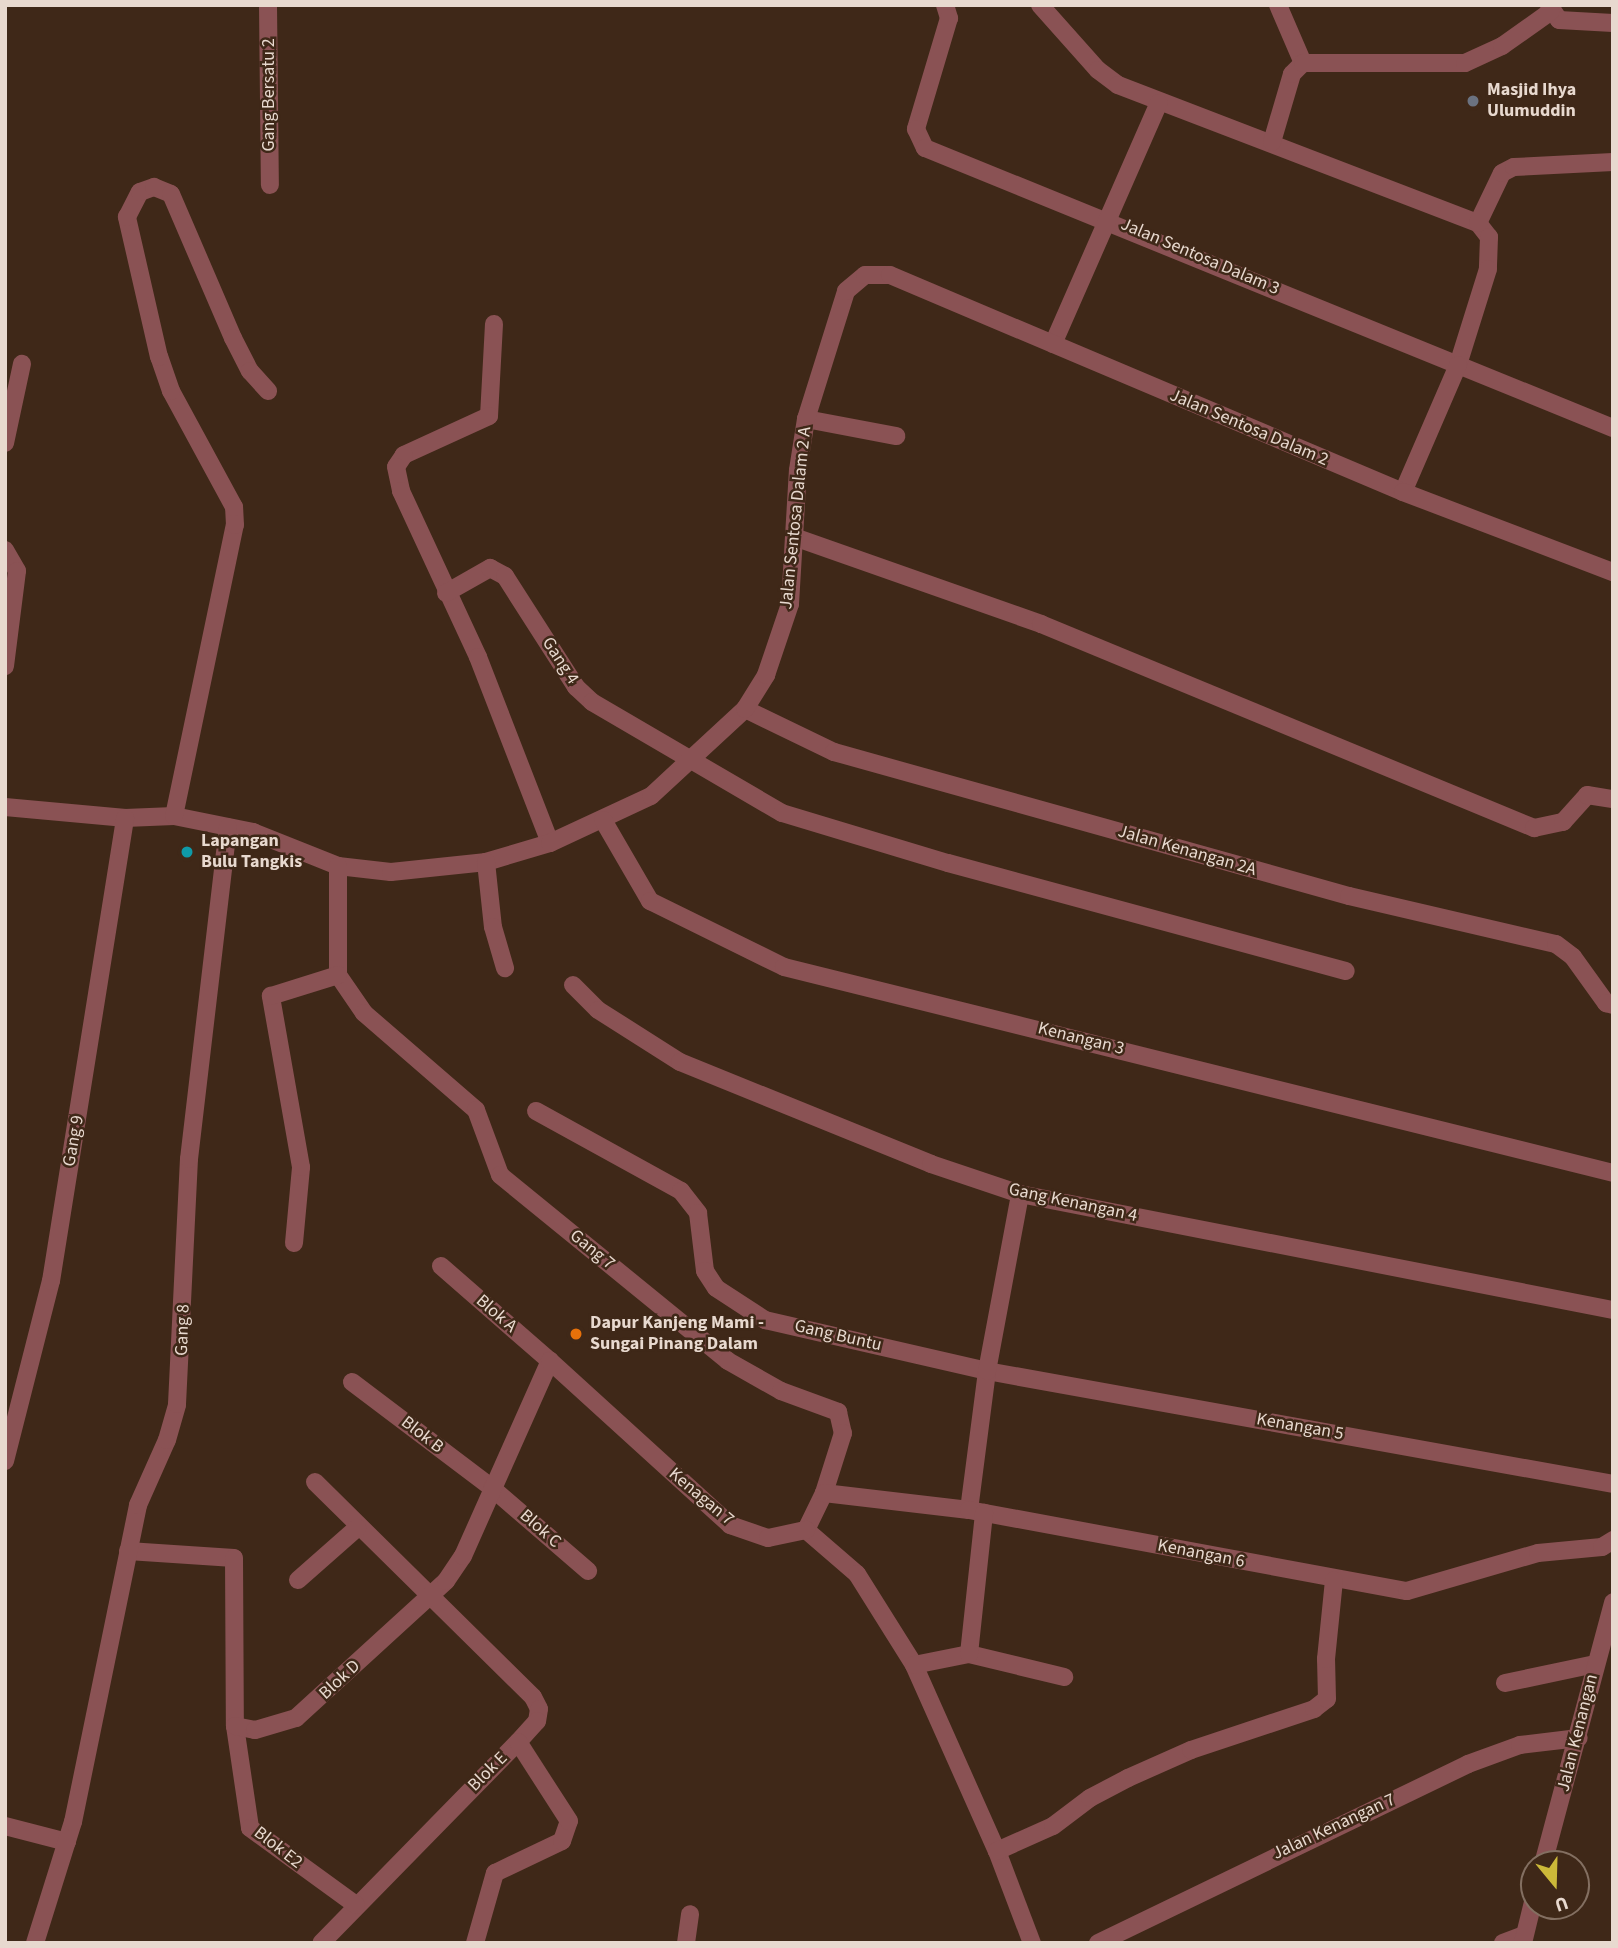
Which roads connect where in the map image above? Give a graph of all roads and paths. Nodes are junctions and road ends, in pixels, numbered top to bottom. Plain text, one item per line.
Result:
1 (268, 5) edge
2 (945, 5) edge
3 (1040, 5) edge
4 (1278, 5) edge
5 (1549, 9) edge
6 (1613, 23) edge
7 (1303, 63) junction
8 (1159, 103) junction
9 (1272, 142) junction
10 (1613, 162) edge
11 (270, 185) dead end
12 (1107, 218) junction
13 (1478, 223) junction
14 (890, 275) joint
15 (494, 324) dead end
16 (1052, 344) junction
17 (22, 364) dead end
18 (1458, 365) junction
19 (268, 391) dead end
20 (806, 419) junction
21 (1613, 428) edge
22 (896, 436) dead end
23 (5, 443) edge
24 (1402, 492) junction
25 (797, 538) junction
26 (5, 550) edge
27 (1613, 572) edge
28 (446, 593) junction
29 (5, 666) edge
30 (745, 709) junction
31 (691, 763) junction
32 (1613, 798) edge
33 (5, 807) edge
34 (174, 816) junction
35 (125, 818) junction
36 (603, 820) junction
37 (228, 827) junction
38 (550, 843) junction
39 (486, 862) junction
40 (338, 866) junction
41 (505, 968) dead end
42 (1346, 971) dead end
43 (338, 975) junction
44 (573, 985) dead end
45 (1613, 1005) edge
46 (536, 1111) dead end
47 (1613, 1173) edge
48 (1020, 1194) junction
49 (294, 1243) dead end
50 (441, 1266) dead end
51 (1613, 1310) edge
52 (550, 1361) junction
53 (987, 1371) junction
54 (352, 1382) dead end
55 (6, 1457) edge
56 (315, 1482) dead end
57 (1613, 1484) edge
58 (492, 1488) junction
59 (824, 1493) junction
60 (977, 1511) junction
61 (357, 1528) junction
62 (806, 1530) junction
63 (1613, 1540) edge
64 (128, 1551) junction
65 (588, 1571) dead end
66 (298, 1580) dead end
67 (1334, 1580) junction
68 (430, 1597) junction
69 (1613, 1602) edge
70 (969, 1654) junction
71 (1595, 1664) junction
72 (914, 1665) junction
73 (1064, 1676) dead end
74 (1505, 1683) dead end
75 (234, 1726) junction
76 (1579, 1738) junction
77 (518, 1742) junction
78 (5, 1826) edge
79 (67, 1842) junction
80 (1548, 1850) edge
81 (998, 1851) junction
82 (356, 1905) junction
83 (690, 1914) dead end
84 (1528, 1920) edge
85 (1523, 1939) edge
86 (36, 1943) edge
87 (321, 1943) edge
88 (475, 1943) edge
89 (686, 1943) edge
90 (1032, 1943) edge
91 (1098, 1943) edge
92 (1503, 1943) edge

1 - 11 street, Gang Bersatu 2
2 - 12 street, Jalan Sentosa Dalam 3
3 - 8 street
4 - 7 street
5 - 6 street
5 - 7 street
7 - 9 street
8 - 9 street
8 - 12 street
9 - 13 street
10 - 13 street
12 - 16 street
12 - 18 street, Jalan Sentosa Dalam 3
13 - 18 street
14 - 16 street, Jalan Sentosa Dalam 2
14 - 20 street, Jalan Sentosa Dalam 2 A
15 - 28 street
16 - 24 street, Jalan Sentosa Dalam 2
17 - 23 street
18 - 21 street, Jalan Sentosa Dalam 3
18 - 24 street
19 - 34 street
20 - 22 street
20 - 25 street, Jalan Sentosa Dalam 2 A
24 - 27 street, Jalan Sentosa Dalam 2
25 - 30 street, Jalan Sentosa Dalam 2 A
25 - 32 street
26 - 29 street
28 - 31 street, Gang 4
28 - 38 street
30 - 31 street, Jalan Sentosa Dalam 2 A
30 - 45 street, Jalan Kenangan 2A
31 - 36 street, Jalan Sentosa Dalam 2 A
31 - 42 street
33 - 35 street, Jalan Sentosa Dalam 2 A
34 - 35 street, Jalan Sentosa Dalam 2 A
34 - 37 street, Jalan Sentosa Dalam 2 A
35 - 55 street, Gang 9
36 - 38 street, Jalan Sentosa Dalam 2 A
36 - 47 street, Kenangan 3
37 - 40 street, Jalan Sentosa Dalam 2 A
37 - 64 street, Gang 8
38 - 39 street, Jalan Sentosa Dalam 2 A
39 - 40 street, Jalan Sentosa Dalam 2 A
39 - 41 street
40 - 43 street
43 - 49 street
43 - 59 street, Gang 7
44 - 48 street, Gang Kenangan 4
46 - 53 street, Gang Buntu
48 - 51 street, Gang Kenangan 4
48 - 53 street
50 - 52 street, Blok A
52 - 58 street
52 - 62 street, Kenagan 7
53 - 57 street, Kenangan 5
53 - 60 street
54 - 58 street, Blok B
56 - 61 street
58 - 65 street, Blok C
58 - 68 street
59 - 60 street, Kenangan 6
59 - 62 street
60 - 67 street, Kenangan 6
60 - 70 street
61 - 66 street
61 - 68 street
62 - 72 street
63 - 67 street, Kenangan 6
64 - 75 street
64 - 79 street, Gang 8
67 - 81 street
68 - 75 street, Blok D
68 - 77 street, Blok E
69 - 71 street, Jalan Kenangan
70 - 72 street
70 - 73 street
71 - 74 street
71 - 76 street, Jalan Kenangan
72 - 81 street
75 - 82 street, Blok E2
76 - 80 street, Jalan Kenangan
76 - 91 street, Jalan Kenangan 7
77 - 82 street, Blok E
77 - 88 street
78 - 79 street
79 - 86 street, Gang 8
81 - 90 street
82 - 87 street, Blok E
83 - 89 street
84 - 85 street
85 - 92 street

